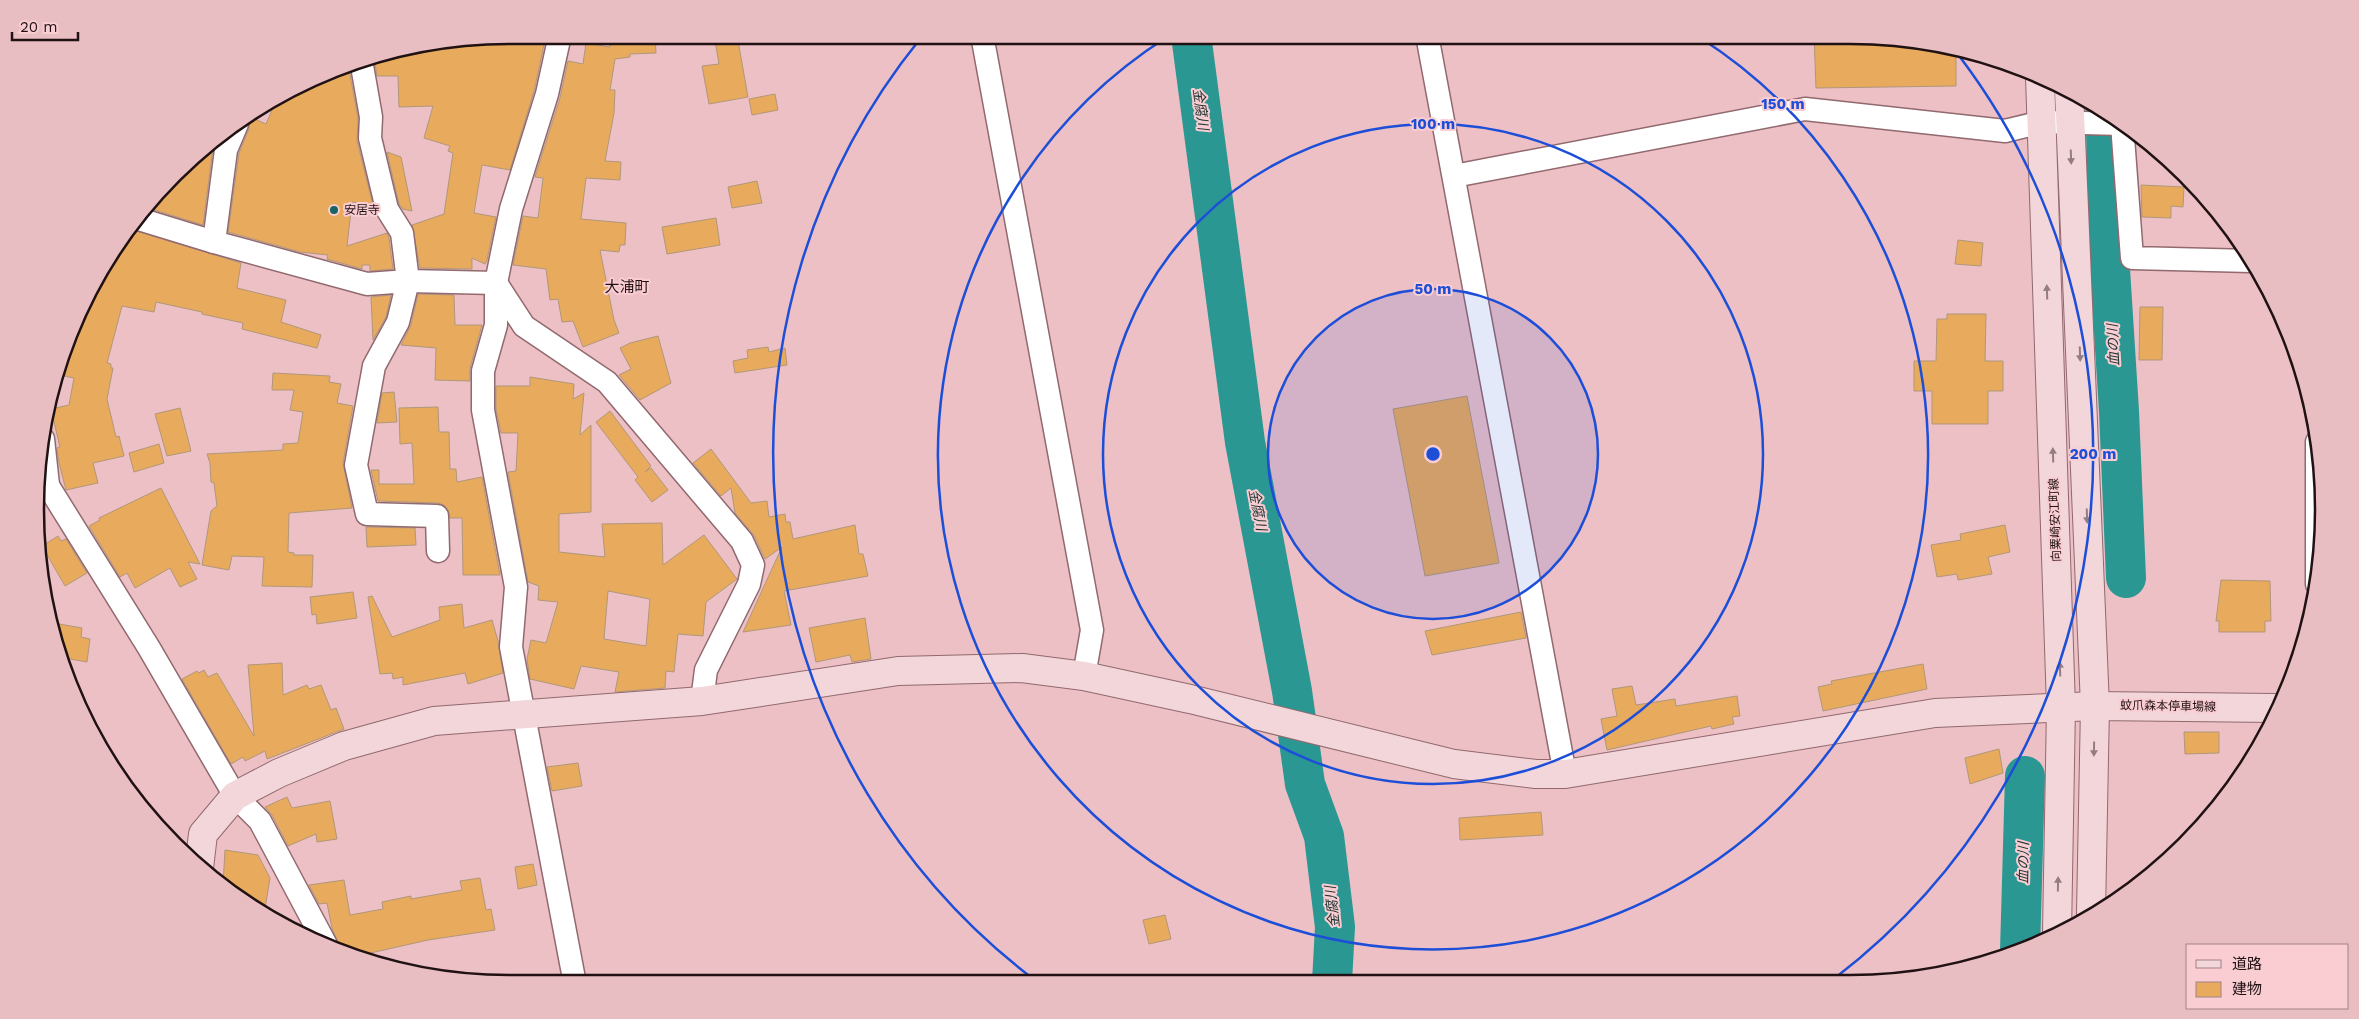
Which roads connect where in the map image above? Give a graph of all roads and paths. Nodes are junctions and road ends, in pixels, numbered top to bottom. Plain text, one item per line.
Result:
1 (558, 44) edge
2 (984, 44) edge
3 (1429, 44) edge
4 (362, 67) edge
5 (2040, 85) edge
6 (2070, 100) edge
7 (2042, 122) junction
8 (2071, 123) junction
9 (2110, 124) edge
10 (2123, 133) edge
11 (232, 136) edge
12 (1454, 176) junction
13 (144, 221) edge
14 (214, 242) junction
15 (2243, 261) edge
16 (408, 282) junction
17 (496, 283) junction
18 (45, 483) edge
19 (438, 551) dead end
20 (1084, 676) junction
21 (702, 701) junction
22 (2095, 706) junction
23 (2061, 707) junction
24 (2270, 708) edge
25 (524, 715) junction
26 (1565, 774) junction
27 (236, 796) junction
28 (200, 858) edge
29 (2091, 907) edge
30 (2057, 926) edge
31 (321, 935) edge
32 (573, 975) edge

1 - 17 street
2 - 20 street
3 - 12 street
4 - 16 street
5 - 7 street, 向粟崎安江町線
6 - 8 street
7 - 8 street
7 - 12 street
23 -> 7 street, 向粟崎安江町線
8 - 9 street
8 -> 22 street
10 - 15 street
11 - 14 street
12 - 26 street
13 - 14 street
14 - 16 street
16 - 17 street
16 - 19 street
17 - 21 street
17 - 25 street
18 - 27 street
20 - 21 street, 蚊爪森本停車場線
20 - 26 street, 蚊爪森本停車場線
21 - 25 street, 蚊爪森本停車場線
22 - 23 street, 蚊爪森本停車場線
22 - 24 street, 蚊爪森本停車場線
22 -> 29 street
23 - 26 street, 蚊爪森本停車場線
30 -> 23 street, 向粟崎安江町線
25 - 27 street, 蚊爪森本停車場線
25 - 32 street
27 - 28 street
27 - 31 street

